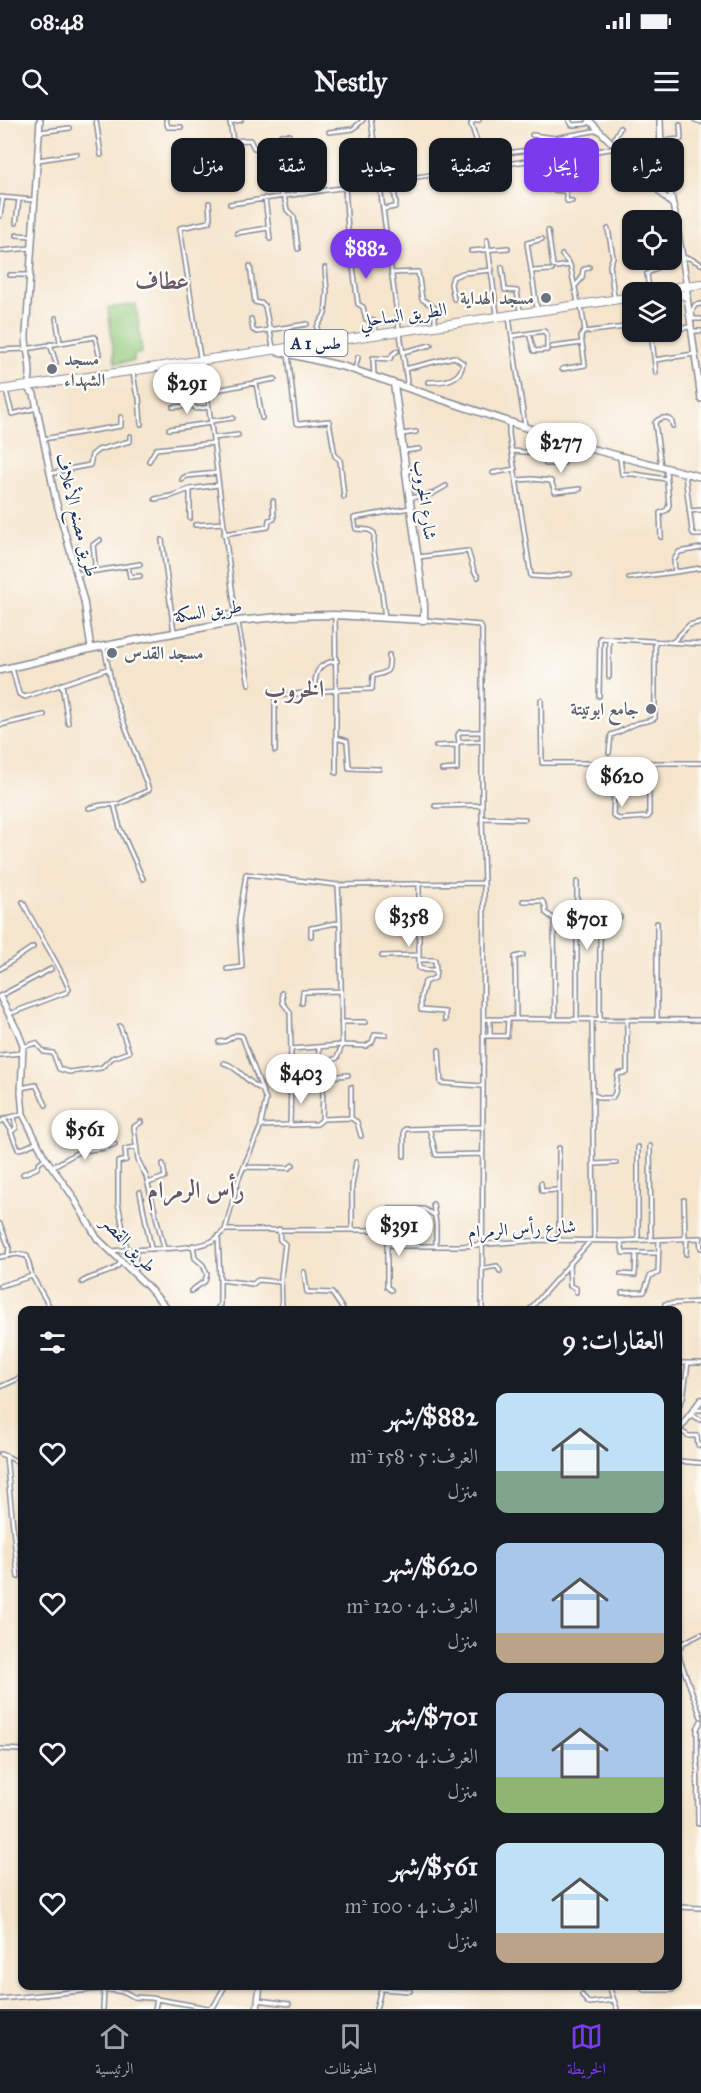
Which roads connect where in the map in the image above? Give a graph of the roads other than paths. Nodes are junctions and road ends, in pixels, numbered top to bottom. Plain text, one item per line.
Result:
1 (40, 120) edge
2 (96, 120) edge
3 (166, 120) edge
4 (241, 120) edge
5 (363, 120) edge
6 (371, 120) edge
7 (479, 120) edge
8 (569, 120) edge
9 (660, 120) edge
10 (695, 120) edge
11 (590, 121) edge
12 (701, 122) edge
13 (680, 125) dead end
14 (181, 127) dead end
15 (70, 128) dead end
16 (620, 128) dead end
17 (599, 130) junction
18 (40, 132) junction
19 (329, 132) dead end
20 (659, 133) junction
21 (281, 135) dead end
22 (532, 135) dead end
23 (539, 137) joint
24 (289, 138) edge
25 (374, 138) edge
26 (476, 138) edge
27 (615, 138) edge
28 (660, 138) edge
29 (660, 138) edge
30 (681, 138) edge
31 (611, 141) edge
32 (257, 148) edge
33 (77, 154) dead end
34 (101, 155) dead end
35 (38, 160) junction
36 (339, 188) edge
37 (282, 192) edge
38 (345, 192) edge
39 (382, 192) edge
40 (394, 192) edge
41 (565, 192) edge
42 (660, 192) edge
43 (669, 192) edge
44 (299, 194) joint
45 (283, 196) junction
46 (2, 197) edge
47 (266, 198) junction
48 (19, 199) junction
49 (666, 199) junction
50 (35, 200) junction
51 (572, 201) dead end
52 (209, 203) dead end
53 (230, 204) dead end
54 (672, 204) junction
55 (384, 209) junction
56 (671, 210) edge
57 (673, 210) edge
58 (673, 210) edge
59 (0, 216) edge
60 (16, 224) dead end
61 (268, 228) junction
62 (608, 229) dead end
63 (348, 231) dead end
64 (548, 231) dead end
65 (237, 233) dead end
66 (17, 235) dead end
67 (32, 236) junction
68 (270, 239) dead end
69 (542, 239) dead end
70 (487, 240) dead end
71 (32, 248) junction
72 (508, 248) dead end
73 (298, 249) dead end
74 (489, 249) junction
75 (0, 251) edge
76 (351, 251) dead end
77 (471, 251) dead end
78 (562, 255) dead end
79 (682, 258) joint
80 (701, 264) edge
81 (570, 265) junction
82 (250, 266) dead end
83 (682, 266) edge
84 (502, 267) dead end
85 (589, 267) dead end
86 (325, 268) dead end
87 (492, 270) junction
88 (552, 270) dead end
89 (654, 270) edge
90 (531, 271) junction
91 (391, 273) junction
92 (10, 275) dead end
93 (30, 275) junction
94 (646, 282) edge
95 (575, 286) junction
96 (686, 289) edge
97 (614, 296) junction
98 (622, 296) edge
99 (622, 297) edge
100 (454, 299) dead end
101 (579, 303) junction
102 (701, 304) edge
103 (537, 308) junction
104 (520, 310) junction
105 (497, 314) junction
106 (509, 315) junction
107 (56, 318) dead end
108 (251, 319) dead end
109 (701, 319) edge
110 (435, 323) junction
111 (307, 324) dead end
112 (622, 327) edge
113 (682, 329) edge
114 (691, 329) junction
115 (400, 330) junction
116 (270, 331) junction
117 (701, 331) edge
118 (584, 332) junction
119 (373, 333) junction
120 (512, 336) junction
121 (530, 336) dead end
122 (319, 340) junction
123 (60, 342) junction
124 (652, 342) edge
125 (582, 343) junction
126 (50, 344) junction
127 (431, 345) dead end
128 (300, 346) junction
129 (552, 347) dead end
130 (273, 348) junction
131 (26, 349) junction
132 (0, 350) edge
133 (397, 351) dead end
134 (403, 352) junction
135 (99, 354) dead end
136 (288, 354) junction
137 (694, 354) junction
138 (297, 356) junction
139 (358, 357) dead end
140 (201, 359) junction
141 (655, 360) junction
142 (56, 363) dead end
143 (698, 364) edge
144 (155, 365) junction
145 (405, 369) junction
146 (562, 369) dead end
147 (354, 370) junction
148 (133, 371) junction
149 (656, 373) dead end
150 (374, 377) junction
151 (275, 379) dead end
152 (32, 381) junction
153 (256, 382) junction
154 (428, 382) dead end
155 (394, 384) junction
156 (700, 386) edge
157 (405, 387) junction
158 (2, 388) edge
159 (206, 392) junction
160 (34, 394) junction
161 (701, 399) edge
162 (173, 407) dead end
163 (209, 407) junction
164 (37, 408) junction
165 (121, 417) dead end
166 (233, 418) dead end
167 (262, 418) dead end
168 (211, 422) junction
169 (141, 423) dead end
170 (509, 423) junction
171 (673, 426) dead end
172 (525, 427) junction
173 (169, 429) dead end
174 (416, 432) dead end
175 (538, 432) junction
176 (400, 434) junction
177 (238, 435) dead end
178 (130, 436) dead end
179 (43, 439) junction
180 (214, 441) junction
181 (566, 441) junction
182 (419, 449) dead end
183 (541, 449) junction
184 (403, 451) junction
185 (512, 451) junction
186 (620, 456) junction
187 (149, 461) dead end
188 (663, 467) junction
189 (515, 469) junction
190 (685, 472) junction
191 (217, 473) junction
192 (493, 473) dead end
193 (50, 474) junction
194 (701, 477) edge
195 (667, 479) junction
196 (182, 480) dead end
197 (517, 480) junction
198 (219, 485) junction
199 (446, 486) dead end
200 (190, 489) junction
201 (580, 489) dead end
202 (344, 497) dead end
203 (408, 498) junction
204 (155, 499) dead end
205 (273, 501) dead end
206 (410, 508) junction
207 (689, 510) junction
208 (701, 510) edge
209 (190, 518) dead end
210 (223, 523) junction
211 (195, 525) dead end
212 (224, 534) junction
213 (701, 535) edge
214 (661, 537) dead end
215 (100, 540) dead end
216 (162, 540) dead end
217 (701, 548) edge
218 (418, 557) junction
219 (140, 564) dead end
220 (128, 566) junction
221 (701, 568) edge
222 (93, 571) junction
223 (675, 572) junction
224 (76, 574) junction
225 (570, 574) dead end
226 (140, 576) dead end
227 (478, 578) dead end
228 (629, 578) dead end
229 (334, 615) junction
230 (385, 618) junction
231 (425, 620) junction
232 (237, 621) junction
233 (701, 622) edge
234 (222, 623) junction
235 (174, 632) junction
236 (609, 639) junction
237 (655, 641) junction
238 (673, 642) junction
239 (701, 644) edge
240 (92, 647) junction
241 (104, 647) junction
242 (389, 655) dead end
243 (337, 661) junction
244 (12, 668) junction
245 (108, 669) junction
246 (0, 670) edge
247 (609, 677) dead end
248 (62, 684) junction
249 (249, 684) dead end
250 (336, 690) junction
251 (315, 692) junction
252 (599, 696) dead end
253 (541, 700) dead end
254 (44, 715) dead end
255 (68, 723) dead end
256 (0, 725) edge
257 (482, 732) junction
258 (336, 738) junction
259 (482, 741) junction
260 (458, 744) junction
261 (436, 746) dead end
262 (275, 751) dead end
263 (609, 753) dead end
264 (649, 762) junction
265 (701, 763) edge
266 (379, 769) dead end
267 (442, 770) dead end
268 (336, 773) dead end
269 (649, 792) junction
270 (114, 804) junction
271 (482, 805) junction
272 (435, 806) dead end
273 (89, 808) dead end
274 (482, 818) junction
275 (525, 819) dead end
276 (143, 879) dead end
277 (577, 882) dead end
278 (419, 883) junction
279 (484, 883) junction
280 (338, 885) junction
281 (523, 901) dead end
282 (23, 902) dead end
283 (620, 917) dead end
284 (340, 923) junction
285 (657, 924) dead end
286 (310, 936) dead end
287 (33, 947) dead end
288 (523, 955) dead end
289 (382, 956) dead end
290 (419, 958) junction
291 (0, 969) edge
292 (51, 969) dead end
293 (227, 969) dead end
294 (436, 970) junction
295 (341, 991) junction
296 (282, 993) dead end
297 (0, 997) edge
298 (302, 1003) dead end
299 (9, 1014) junction
300 (484, 1018) junction
301 (490, 1019) junction
302 (508, 1019) junction
303 (516, 1019) junction
304 (555, 1019) junction
305 (445, 1020) dead end
306 (577, 1020) junction
307 (592, 1020) junction
308 (600, 1020) junction
309 (627, 1020) junction
310 (657, 1020) junction
311 (701, 1020) edge
312 (342, 1022) junction
313 (366, 1022) dead end
314 (120, 1026) dead end
315 (386, 1035) dead end
316 (483, 1036) junction
317 (490, 1036) junction
318 (219, 1042) dead end
319 (342, 1045) junction
320 (319, 1047) junction
321 (291, 1049) junction
322 (23, 1050) junction
323 (439, 1050) dead end
324 (0, 1055) edge
325 (224, 1063) dead end
326 (348, 1076) dead end
327 (322, 1082) junction
328 (291, 1083) junction
329 (482, 1086) junction
330 (351, 1087) dead end
331 (21, 1088) junction
332 (262, 1089) junction
333 (593, 1095) junction
334 (46, 1105) dead end
335 (23, 1114) junction
336 (14, 1116) junction
337 (4, 1119) junction
338 (323, 1119) junction
339 (351, 1119) junction
340 (0, 1122) edge
341 (141, 1122) dead end
342 (290, 1125) junction
343 (96, 1126) dead end
344 (261, 1126) junction
345 (482, 1127) junction
346 (429, 1128) junction
347 (11, 1131) junction
348 (361, 1136) dead end
349 (37, 1142) junction
350 (115, 1144) dead end
351 (650, 1146) dead end
352 (136, 1147) junction
353 (638, 1147) dead end
354 (559, 1148) dead end
355 (90, 1150) junction
356 (482, 1154) junction
357 (404, 1156) dead end
358 (46, 1158) junction
359 (356, 1162) dead end
360 (616, 1163) dead end
361 (163, 1164) dead end
362 (593, 1164) junction
363 (293, 1165) dead end
364 (52, 1167) junction
365 (244, 1167) junction
366 (23, 1174) dead end
367 (148, 1183) junction
368 (541, 1183) dead end
369 (558, 1190) junction
370 (140, 1191) dead end
371 (684, 1200) dead end
372 (434, 1204) dead end
373 (434, 1215) junction
374 (0, 1224) edge
375 (279, 1229) junction
376 (352, 1229) junction
377 (225, 1230) junction
378 (386, 1232) junction
379 (218, 1236) junction
380 (700, 1238) edge
381 (558, 1239) junction
382 (686, 1239) junction
383 (592, 1240) junction
384 (638, 1240) junction
385 (651, 1240) junction
386 (659, 1240) junction
387 (621, 1241) junction
388 (387, 1242) junction
389 (481, 1244) junction
390 (193, 1245) junction
391 (436, 1246) junction
392 (152, 1248) junction
393 (165, 1248) junction
394 (701, 1248) edge
395 (127, 1249) junction
396 (136, 1249) junction
397 (110, 1251) junction
398 (636, 1253) junction
399 (658, 1253) junction
400 (686, 1254) dead end
401 (8, 1256) junction
402 (0, 1257) edge
403 (121, 1261) junction
404 (569, 1264) junction
405 (481, 1269) junction
406 (500, 1271) dead end
407 (304, 1272) dead end
408 (135, 1274) junction
409 (621, 1274) dead end
410 (32, 1276) junction
411 (701, 1276) edge
412 (220, 1280) junction
413 (82, 1282) dead end
414 (281, 1282) junction
415 (0, 1287) edge
416 (391, 1290) dead end
417 (191, 1291) dead end
418 (576, 1292) dead end
419 (622, 1293) dead end
420 (701, 1301) edge
421 (49, 1306) edge
422 (164, 1306) edge
423 (218, 1306) edge
424 (282, 1306) edge
425 (341, 1306) edge
426 (482, 1306) edge
427 (532, 1306) edge
428 (665, 1306) edge
429 (682, 1363) edge
430 (688, 1363) junction
431 (701, 1363) edge
432 (18, 1379) edge
433 (0, 1387) edge
434 (682, 1396) edge
435 (701, 1400) edge
436 (695, 1412) edge
437 (701, 1420) edge
438 (682, 1427) edge
439 (682, 1433) edge
440 (701, 1446) edge
441 (0, 1454) edge
442 (6, 1456) junction
443 (682, 1461) edge
444 (18, 1462) edge
445 (701, 1463) edge
446 (18, 1577) dead end
447 (701, 1634) edge
448 (682, 1644) edge
449 (682, 1666) edge
450 (701, 1719) edge
451 (0, 1749) edge
452 (18, 1750) edge
453 (698, 1824) dead end
454 (682, 1907) edge
455 (701, 1908) edge
456 (94, 1990) edge
457 (104, 1990) edge
458 (111, 1990) edge
459 (223, 1990) edge
460 (259, 1990) edge
461 (381, 1990) edge
462 (396, 1990) edge
463 (610, 1990) edge
464 (644, 1990) edge
465 (672, 1990) dead end
466 (410, 1991) dead end
467 (582, 1995) dead end
468 (0, 1999) edge
469 (157, 1999) junction
470 (258, 2000) junction
471 (614, 2000) junction
472 (289, 2004) dead end
473 (103, 2009) edge
474 (155, 2009) edge
475 (257, 2009) edge
476 (376, 2009) edge
477 (617, 2009) edge

1 - 18 street
2 - 34 street
3 - 14 street
4 - 32 street
5 - 19 street
6 - 25 street
7 - 26 street
8 - 11 street
9 - 20 street
10 - 12 street
11 - 17 street
13 - 30 street
15 - 18 street
16 - 27 street
17 - 23 street
17 - 31 street
18 - 35 street
20 - 28 street
20 - 29 street
21 - 24 street
22 - 23 street
33 - 35 street
35 - 50 street
36 - 44 street
37 - 45 street
38 - 63 street
39 - 55 street
40 - 55 street
41 - 51 street
42 - 49 street
43 - 54 street
44 - 45 street
45 - 47 street
45 - 73 street
46 - 48 street
46 - 59 street
47 - 53 street
47 - 61 street
48 - 50 street
48 - 60 street
49 - 54 street
49 - 56 street
50 - 67 street
52 - 140 street
54 - 57 street
54 - 58 street
55 - 91 street
61 - 65 street
61 - 68 street
62 - 97 street
64 - 81 street
66 - 67 street
67 - 71 street
69 - 90 street
70 - 74 street
71 - 75 street
71 - 93 street
72 - 74 street
74 - 77 street
74 - 87 street
76 - 119 street
78 - 81 street
79 - 80 street
79 - 96 street
81 - 95 street
82 - 116 street
83 - 96 street
84 - 104 street
85 - 95 street
86 - 122 street
87 - 100 street
87 - 105 street
88 - 90 street
89 - 94 street
90 - 103 street
91 - 110 street
91 - 115 street
92 - 93 street
93 - 131 street
95 - 101 street
96 - 114 street
97 - 98 highway, الطريق الساحلي / A 1 طس
97 - 101 highway, الطريق الساحلي / A 1 طس
99 - 101 highway, الطريق الساحلي / A 1 طس
101 - 103 highway, الطريق الساحلي / A 1 طس
101 - 106 highway, الطريق الساحلي / A 1 طس
101 - 118 street
102 - 109 street
103 - 104 highway, الطريق الساحلي / A 1 طس
104 - 105 highway, الطريق الساحلي / A 1 طس
105 - 110 highway, الطريق الساحلي / A 1 طس
106 - 115 highway, الطريق الساحلي / A 1 طس
106 - 120 street
107 - 123 street
108 - 116 street
110 - 115 highway, الطريق الساحلي / A 1 طس
111 - 116 street
112 - 118 street
113 - 114 street
114 - 117 street
114 - 137 street
115 - 119 highway, الطريق الساحلي / A 1 طس
115 - 134 street
116 - 130 street
118 - 125 street
119 - 122 highway, الطريق الساحلي / A 1 طس
119 - 128 highway, الطريق الساحلي / A 1 طس
120 - 121 street
120 - 172 street
122 - 130 highway, الطريق الساحلي / A 1 طس
123 - 126 street
123 - 135 street
124 - 141 street
125 - 129 street
125 - 146 street
126 - 131 street
126 - 142 street
127 - 134 street
128 - 130 highway, الطريق الساحلي / A 1 طس
128 - 138 highway
130 - 136 main road
130 - 140 highway, الطريق الساحلي / A 1 طس
131 - 132 street
131 - 152 street
133 - 150 street
134 - 145 street
136 - 138 main road
136 - 202 street
137 - 141 street
137 - 143 street
138 - 147 main road
139 - 147 street
140 - 144 highway, الطريق الساحلي / A 1 طس
140 - 159 street
141 - 149 street
143 - 156 street
144 - 148 highway, الطريق الساحلي / A 1 طس
144 - 152 highway, الطريق الساحلي / A 1 طس
145 - 154 street
145 - 157 street
147 - 150 main road
148 - 152 highway, الطريق الساحلي / A 1 طس
148 - 169 street
150 - 155 main road
151 - 153 street
152 - 158 highway, الطريق الساحلي / A 1 طس
152 - 160 street
152 - 160 street
153 - 159 street
153 - 167 street
155 - 157 main road
155 - 176 main road, شارع الخروب
156 - 161 street
157 - 170 main road
158 - 164 street
159 - 163 street
160 - 164 street, طريق مصنع الأعلاف
162 - 163 street
163 - 168 street
164 - 179 street, طريق مصنع الأعلاف
165 - 179 street
166 - 168 street
168 - 173 street
168 - 180 street
170 - 172 main road
170 - 185 street
171 - 188 street
172 - 175 main road
174 - 176 street
175 - 181 main road
175 - 183 street
176 - 184 main road, شارع الخروب
177 - 180 street
178 - 193 street
179 - 193 street, طريق مصنع الأعلاف
180 - 187 street
180 - 191 street
181 - 183 street
181 - 186 main road
182 - 184 street
183 - 185 street
184 - 203 main road, شارع الخروب
185 - 189 street
186 - 188 main road
186 - 195 street
188 - 190 main road
188 - 195 street
189 - 192 street
189 - 197 street
190 - 194 main road
190 - 207 street
191 - 196 street
191 - 198 street
193 - 224 street, طريق مصنع الأعلاف
195 - 214 street
197 - 201 street
197 - 225 street
198 - 200 street
198 - 210 street
199 - 203 street
200 - 204 street
200 - 209 street
203 - 206 main road, شارع الخروب
205 - 212 street
206 - 218 main road, شارع الخروب
206 - 230 street
207 - 208 street
207 - 213 street
210 - 211 street
210 - 212 street
212 - 234 street
215 - 222 street
216 - 235 street
217 - 223 street
218 - 227 street
218 - 231 main road, شارع الخروب
219 - 220 street
220 - 222 street
220 - 226 street
221 - 223 street
222 - 224 street
223 - 228 street
224 - 240 street, طريق مصنع الأعلاف
229 - 230 main road, طريق السكة
229 - 232 main road, طريق السكة
229 - 243 street
230 - 231 main road, طريق السكة
231 - 257 street
232 - 234 main road, طريق السكة
232 - 249 street
233 - 238 street
234 - 235 main road, طريق السكة
235 - 241 main road, طريق السكة
236 - 237 street
236 - 247 street
236 - 252 street
237 - 238 street
237 - 263 street
238 - 239 street
240 - 241 main road, طريق السكة
240 - 244 main road, طريق السكة
241 - 245 street
242 - 250 street
243 - 250 street
243 - 251 street
244 - 246 main road, طريق السكة
244 - 248 street
245 - 248 street
245 - 270 street
248 - 255 street
250 - 251 street
250 - 258 street
251 - 262 street
253 - 264 street
254 - 256 street
257 - 259 street
257 - 260 street
258 - 266 street
258 - 268 street
259 - 260 street
259 - 271 street
260 - 261 street
260 - 267 street
264 - 265 street
264 - 269 street
269 - 269 street
270 - 273 street
270 - 276 street
271 - 272 street
271 - 274 street
274 - 275 street
274 - 279 street
277 - 306 street
278 - 279 street
278 - 280 street
278 - 290 street
279 - 300 street
280 - 284 street
280 - 293 street
281 - 304 street
282 - 299 street
283 - 308 street
284 - 286 street
284 - 295 street
285 - 310 street
287 - 291 street
288 - 303 street
289 - 290 street
290 - 294 street
290 - 294 street
292 - 297 street
294 - 305 street
295 - 298 street
295 - 312 street
296 - 321 street
297 - 299 street, طريق القصر
299 - 322 street, طريق القصر
300 - 301 street
300 - 316 street
301 - 302 street
301 - 317 street
302 - 303 street
302 - 317 street
303 - 304 street
304 - 306 street
306 - 307 street
307 - 308 street
307 - 333 street
308 - 309 street
309 - 310 street
309 - 333 street
310 - 311 street
312 - 313 street
312 - 319 street
314 - 322 street
315 - 319 street
316 - 317 street
316 - 329 street
318 - 332 street
319 - 320 street
319 - 327 street
320 - 321 street
320 - 328 street
321 - 328 street
322 - 324 street
322 - 331 street, طريق القصر
323 - 329 street
325 - 332 street
326 - 327 street
327 - 338 street
328 - 342 street
329 - 345 street
330 - 339 street
331 - 334 street
331 - 335 street, طريق القصر
332 - 344 street
333 - 362 street
335 - 336 street
335 - 349 street, طريق القصر
336 - 337 street
336 - 347 street
337 - 340 street
337 - 347 street
338 - 339 street
338 - 342 street
339 - 348 street
341 - 352 street
342 - 344 street
343 - 355 street
344 - 365 street
345 - 346 street
345 - 356 street
346 - 356 street
346 - 357 street
347 - 349 street
349 - 358 street, طريق القصر
350 - 355 street
351 - 385 street
352 - 367 street
352 - 395 street
353 - 384 street
354 - 369 street
355 - 364 street
356 - 389 street
358 - 364 street, طريق القصر
358 - 366 street
359 - 376 street
360 - 362 street
361 - 367 street
362 - 383 street
363 - 365 street
364 - 397 street, طريق القصر
365 - 377 street
367 - 393 street
368 - 369 street
369 - 381 street
370 - 392 street
371 - 382 street
372 - 373 street
373 - 378 street
373 - 391 street
374 - 401 street
375 - 376 street
375 - 377 street
375 - 414 street
376 - 378 street
377 - 379 street
378 - 388 street
379 - 390 street
379 - 412 street
380 - 382 street, شارع رأس الرمرام
380 - 394 street
381 - 383 street, شارع رأس الرمرام
381 - 389 street, شارع رأس الرمرام
382 - 386 street, شارع رأس الرمرام
382 - 400 street
383 - 387 street, شارع رأس الرمرام
383 - 404 street
384 - 385 street, شارع رأس الرمرام
384 - 387 street, شارع رأس الرمرام
385 - 386 street, شارع رأس الرمرام
386 - 399 street
387 - 398 street
388 - 391 street, شارع رأس الرمرام
388 - 416 street
389 - 391 street, شارع رأس الرمرام
389 - 405 street
390 - 393 street
390 - 417 street
392 - 393 street
392 - 396 street
395 - 396 street
395 - 397 street
396 - 408 street
397 - 403 street, طريق القصر
398 - 399 street
398 - 409 street
399 - 419 street
401 - 402 street
401 - 410 street
403 - 408 street, طريق القصر
403 - 413 street
404 - 418 street
404 - 427 street
405 - 406 street
405 - 426 street
407 - 425 street
408 - 422 street, طريق القصر
410 - 415 street
410 - 421 street
411 - 420 street
412 - 414 street
412 - 423 street
414 - 424 street
420 - 428 street
429 - 430 street
430 - 431 street
430 - 434 street
432 - 433 street
435 - 436 street
436 - 437 street
436 - 438 street
439 - 440 street
441 - 442 street
442 - 444 street
442 - 446 street
443 - 445 street
447 - 448 street
449 - 450 street
450 - 453 street
451 - 452 street
454 - 455 street
456 - 468 street
457 - 473 street
458 - 469 street
459 - 469 street
460 - 470 street
461 - 476 street
462 - 466 street
463 - 471 street
464 - 465 street
467 - 471 street
469 - 474 street
470 - 472 street
470 - 475 street
471 - 477 street

